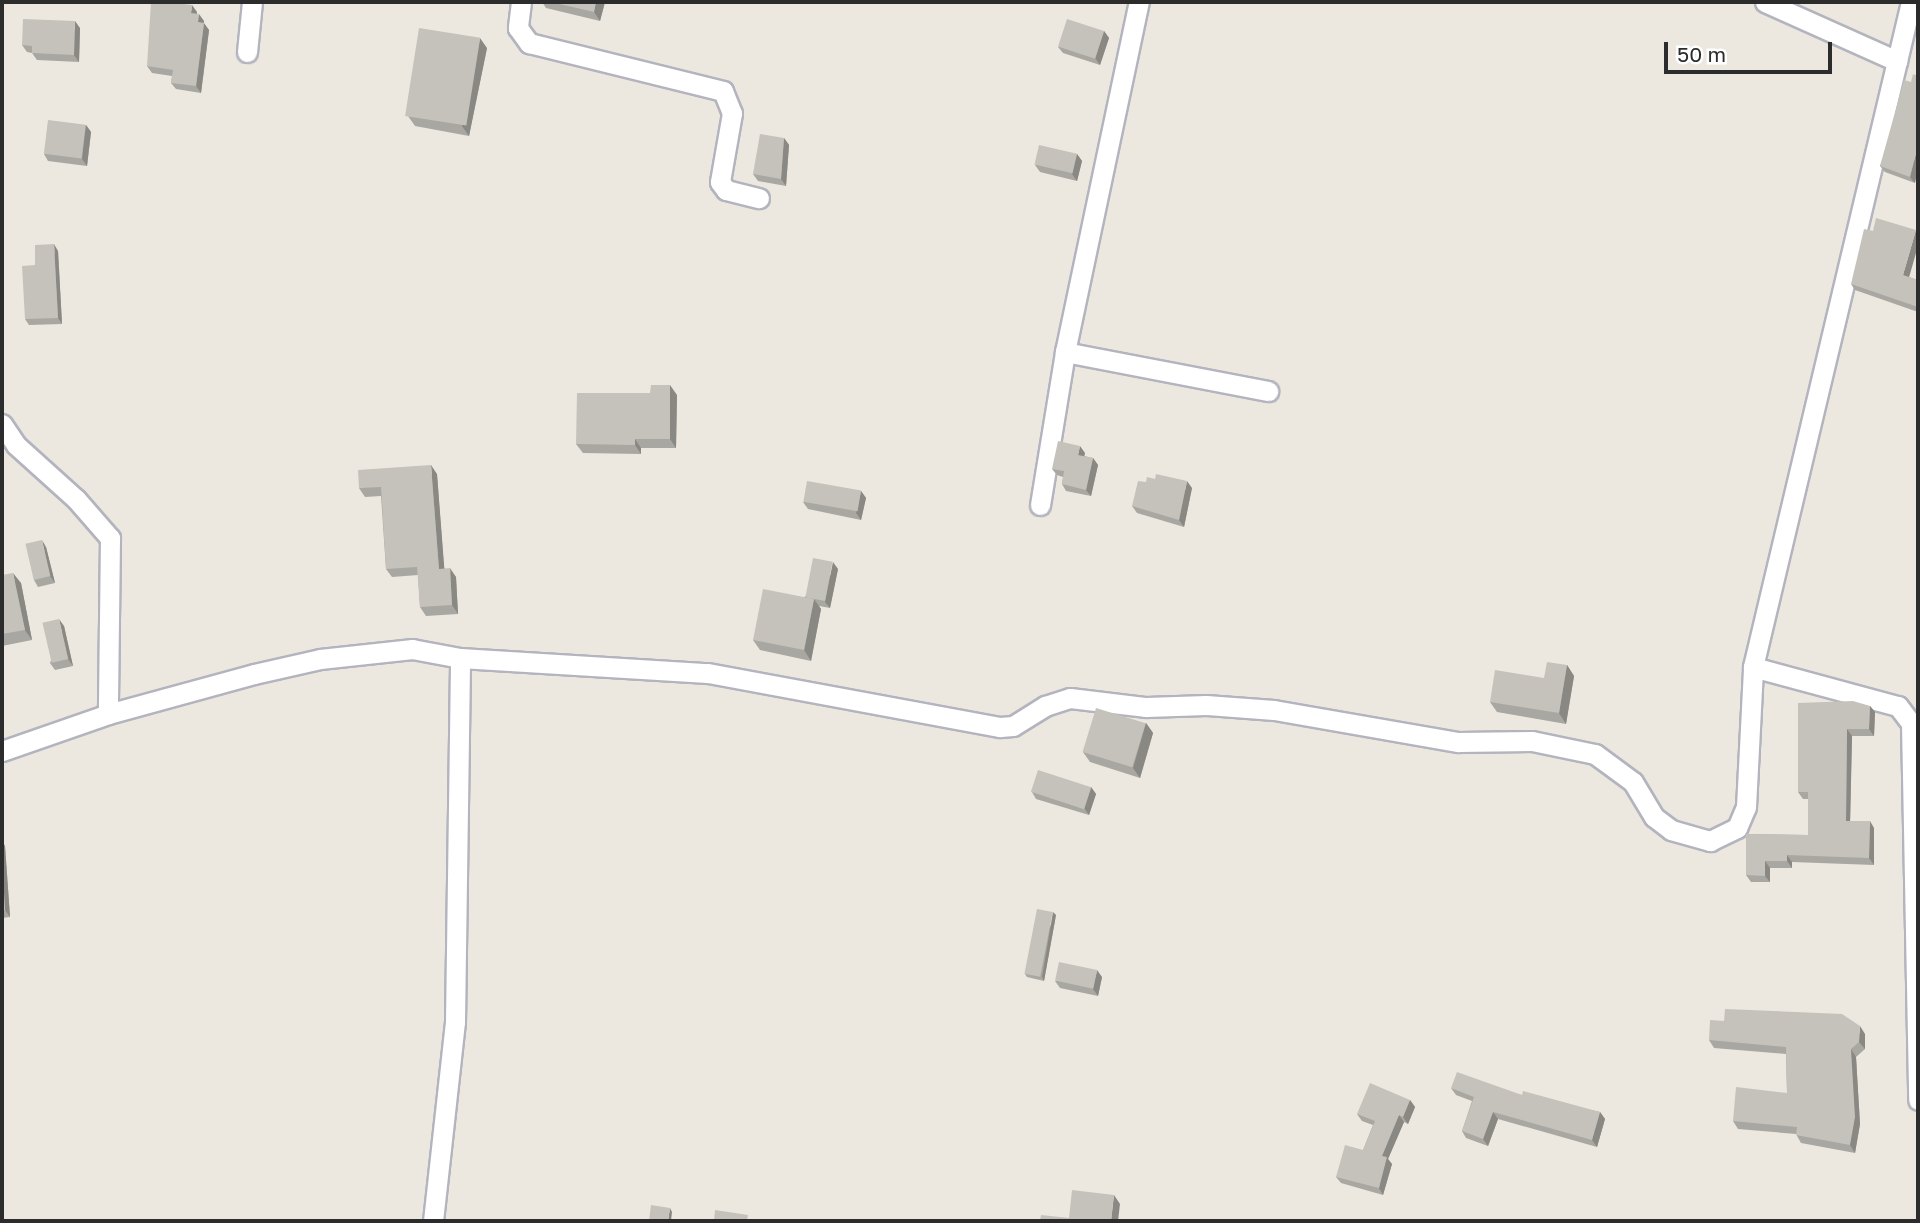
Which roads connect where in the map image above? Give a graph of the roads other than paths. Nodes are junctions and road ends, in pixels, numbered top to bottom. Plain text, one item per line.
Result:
1 (252, 2) edge
2 (521, 2) edge
3 (1139, 2) edge
4 (1765, 2) edge
5 (1911, 2) edge
6 (247, 52) dead end
7 (1897, 61) junction
8 (759, 198) dead end
9 (1065, 352) junction
10 (1268, 391) dead end
11 (2, 425) edge
12 (1040, 505) dead end
13 (460, 658) junction
14 (1753, 667) junction
15 (108, 714) junction
16 (2, 751) edge
17 (1918, 1100) edge
18 (433, 1221) edge

1 - 6 street
2 - 8 street
3 - 9 street
4 - 7 street
5 - 7 street
7 - 14 street
9 - 10 street
9 - 12 street
11 - 15 street
13 - 14 street
13 - 15 street
13 - 18 street
14 - 17 street
15 - 16 street

